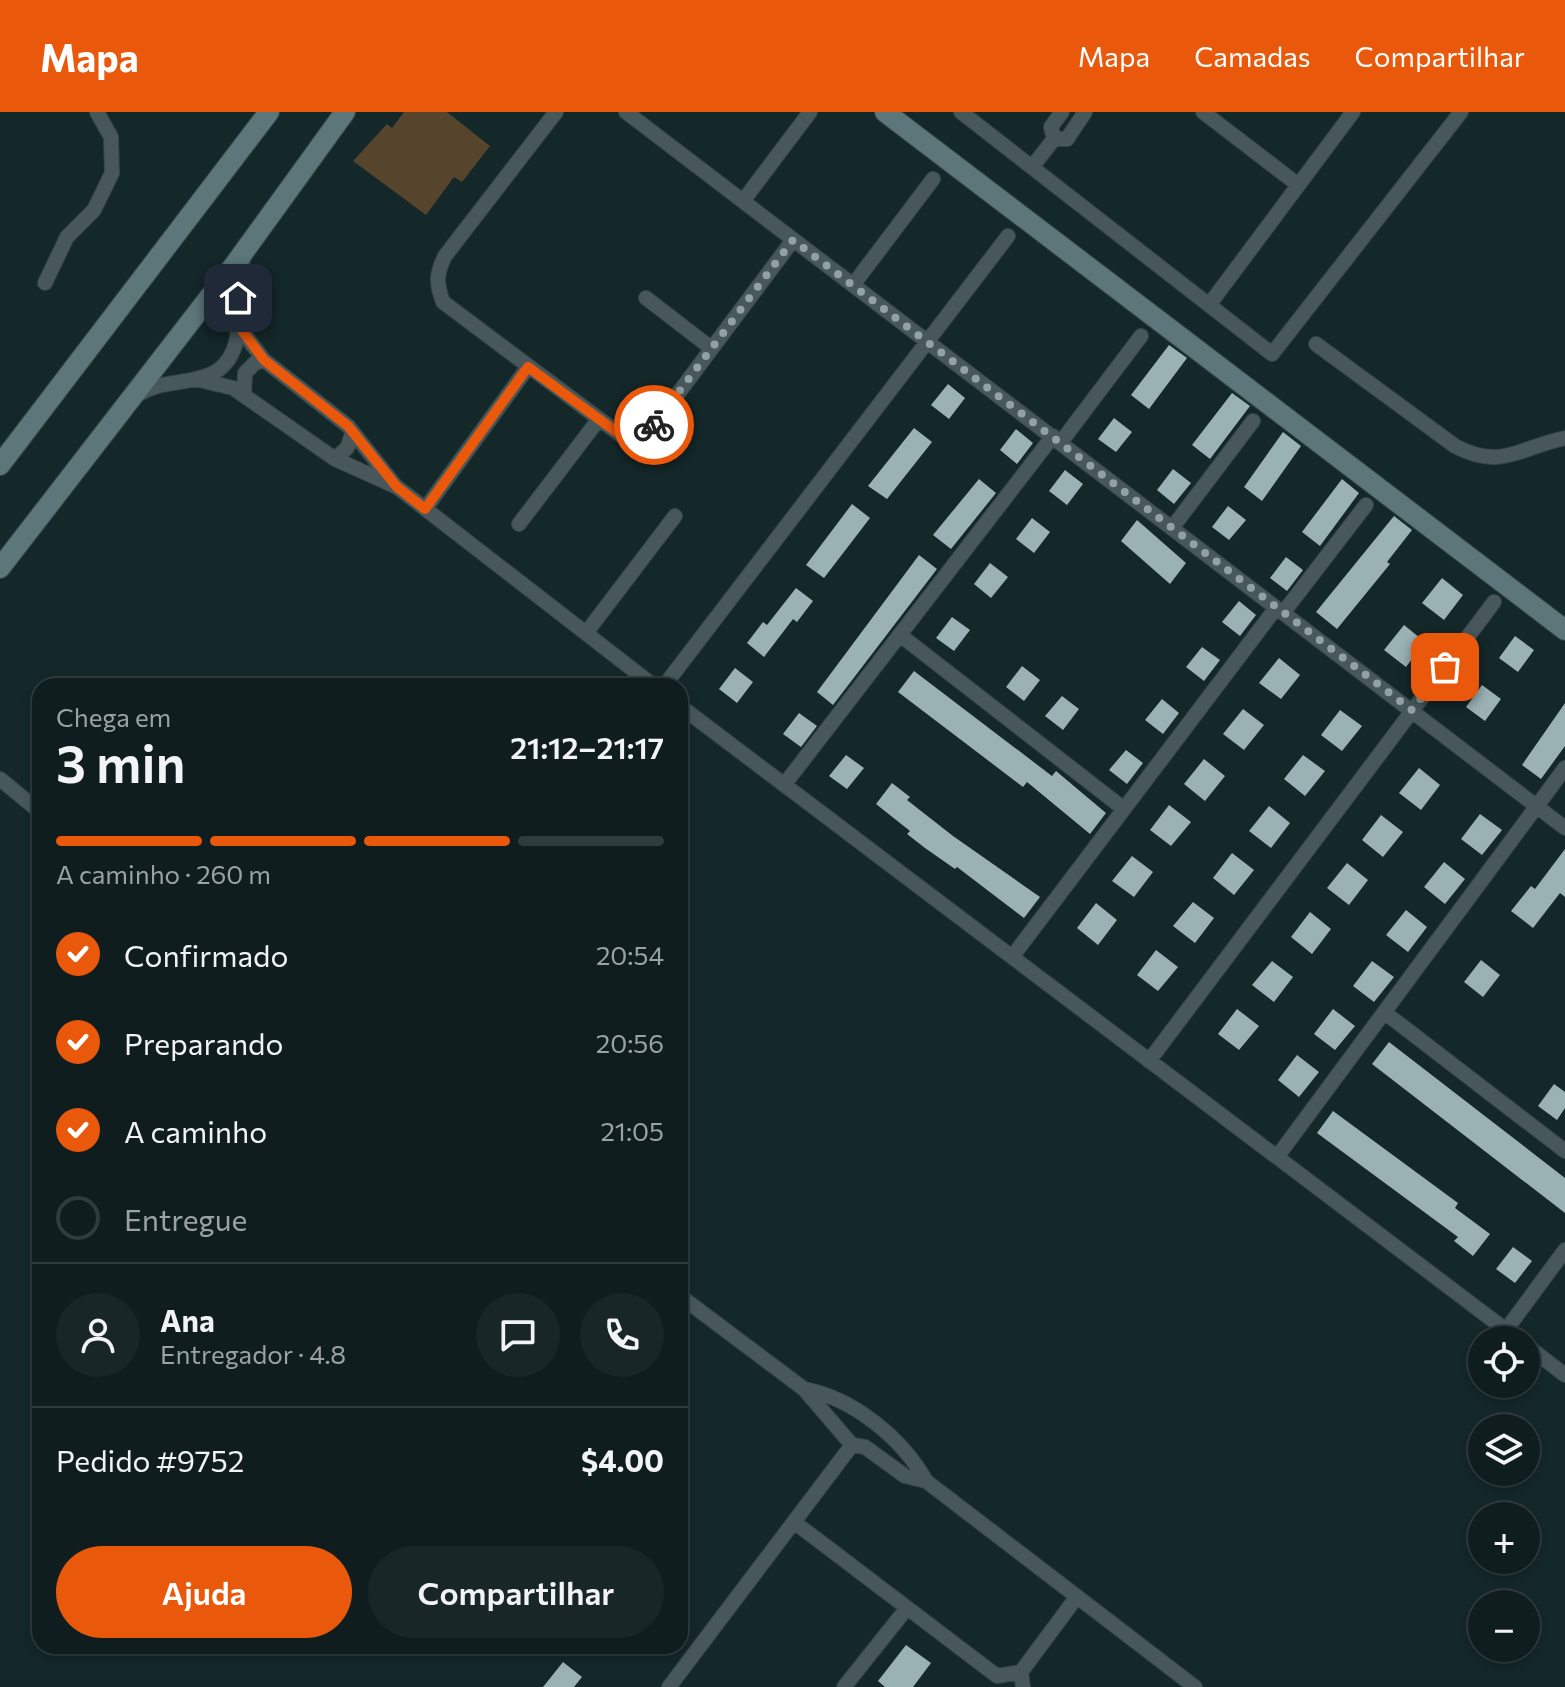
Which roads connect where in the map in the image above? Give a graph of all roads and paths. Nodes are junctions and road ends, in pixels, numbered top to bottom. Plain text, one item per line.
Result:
1 (97, 112) edge
2 (269, 112) edge
3 (345, 112) edge
4 (556, 112) edge
5 (810, 112) edge
6 (885, 112) edge
7 (961, 112) edge
8 (1062, 112) edge
9 (1085, 112) edge
10 (1203, 112) edge
11 (1353, 112) edge
12 (1461, 112) edge
13 (635, 115) edge
14 (1054, 139) junction
15 (1032, 167) junction
16 (933, 179) dead end
17 (1297, 184) junction
18 (743, 201) junction
19 (1008, 236) dead end
20 (793, 240) junction
21 (247, 247) junction
22 (45, 283) dead end
23 (853, 285) junction
24 (646, 298) dead end
25 (1209, 305) junction
26 (238, 325) junction
27 (1141, 336) dead end
28 (928, 343) junction
29 (1316, 344) dead end
30 (711, 348) junction
31 (264, 360) junction
32 (528, 367) junction
33 (195, 379) junction
34 (244, 395) junction
35 (127, 402) junction
36 (599, 419) junction
37 (1253, 421) dead end
38 (353, 432) junction
39 (1565, 438) edge
40 (1057, 439) junction
41 (335, 459) junction
42 (0, 465) edge
43 (397, 487) junction
44 (1366, 505) dead end
45 (425, 509) junction
46 (675, 516) dead end
47 (519, 524) dead end
48 (1172, 528) junction
49 (0, 568) edge
50 (1494, 602) dead end
51 (1280, 610) junction
52 (1565, 630) edge
53 (586, 633) junction
54 (900, 635) junction
55 (644, 678) edge
56 (670, 678) edge
57 (1412, 710) junction
58 (688, 712) edge
59 (1565, 768) edge
60 (0, 779) edge
61 (784, 785) junction
62 (32, 805) edge
63 (1536, 807) junction
64 (1124, 809) junction
65 (1565, 828) edge
66 (1012, 957) junction
67 (1384, 1012) junction
68 (1149, 1061) junction
69 (1565, 1151) edge
70 (1277, 1157) junction
71 (1565, 1250) edge
72 (688, 1302) edge
73 (1501, 1326) edge
74 (1509, 1326) edge
75 (1540, 1356) edge
76 (1565, 1375) edge
77 (804, 1389) junction
78 (861, 1414) junction
79 (878, 1428) junction
80 (854, 1442) junction
81 (926, 1481) junction
82 (794, 1522) junction
83 (1076, 1598) junction
84 (907, 1608) junction
85 (1022, 1679) edge
86 (998, 1681) edge
87 (669, 1687) edge
88 (844, 1687) edge
89 (1195, 1687) edge

1 - 22 street
2 - 42 street
3 - 21 street
4 - 32 street
5 - 18 street
6 - 52 street
7 - 15 street
8 - 14 street
9 - 14 street
10 - 17 street
11 - 17 street
12 - 25 street
13 - 18 street
14 - 15 street
15 - 25 street
16 - 23 street
17 - 25 street
18 - 20 street
19 - 28 street
20 - 23 street
20 - 30 street
21 - 26 street
21 - 35 street
23 - 28 street
24 - 30 street
26 - 31 street
26 - 33 street
27 - 40 street
28 - 40 street
28 - 56 street
29 - 39 street
30 - 36 street
31 - 34 street
31 - 38 street
32 - 36 street
32 - 45 street
33 - 34 street
33 - 35 street
34 - 41 street
35 - 49 street
36 - 47 street
37 - 48 street
38 - 41 street
38 - 43 street
40 - 48 street
40 - 54 street
41 - 43 street
43 - 45 street
44 - 51 street
45 - 53 street
46 - 53 street
48 - 51 street
50 - 57 street
51 - 57 street
51 - 64 street
53 - 55 street
54 - 61 street
54 - 64 street
57 - 63 street
57 - 68 street
58 - 61 street
59 - 63 street
60 - 62 street
61 - 66 street
63 - 65 street
63 - 67 street
64 - 66 street
66 - 68 street
67 - 69 street
67 - 70 street
68 - 70 street
70 - 73 street
71 - 74 street
72 - 77 street
75 - 76 street
77 - 78 street
77 - 80 street
78 - 79 street
78 - 80 street
79 - 80 street
79 - 81 street
80 - 81 street
80 - 82 street
81 - 83 street
82 - 84 street
82 - 87 street
83 - 85 street
83 - 89 street
84 - 86 street
84 - 88 street
85 - 86 street

